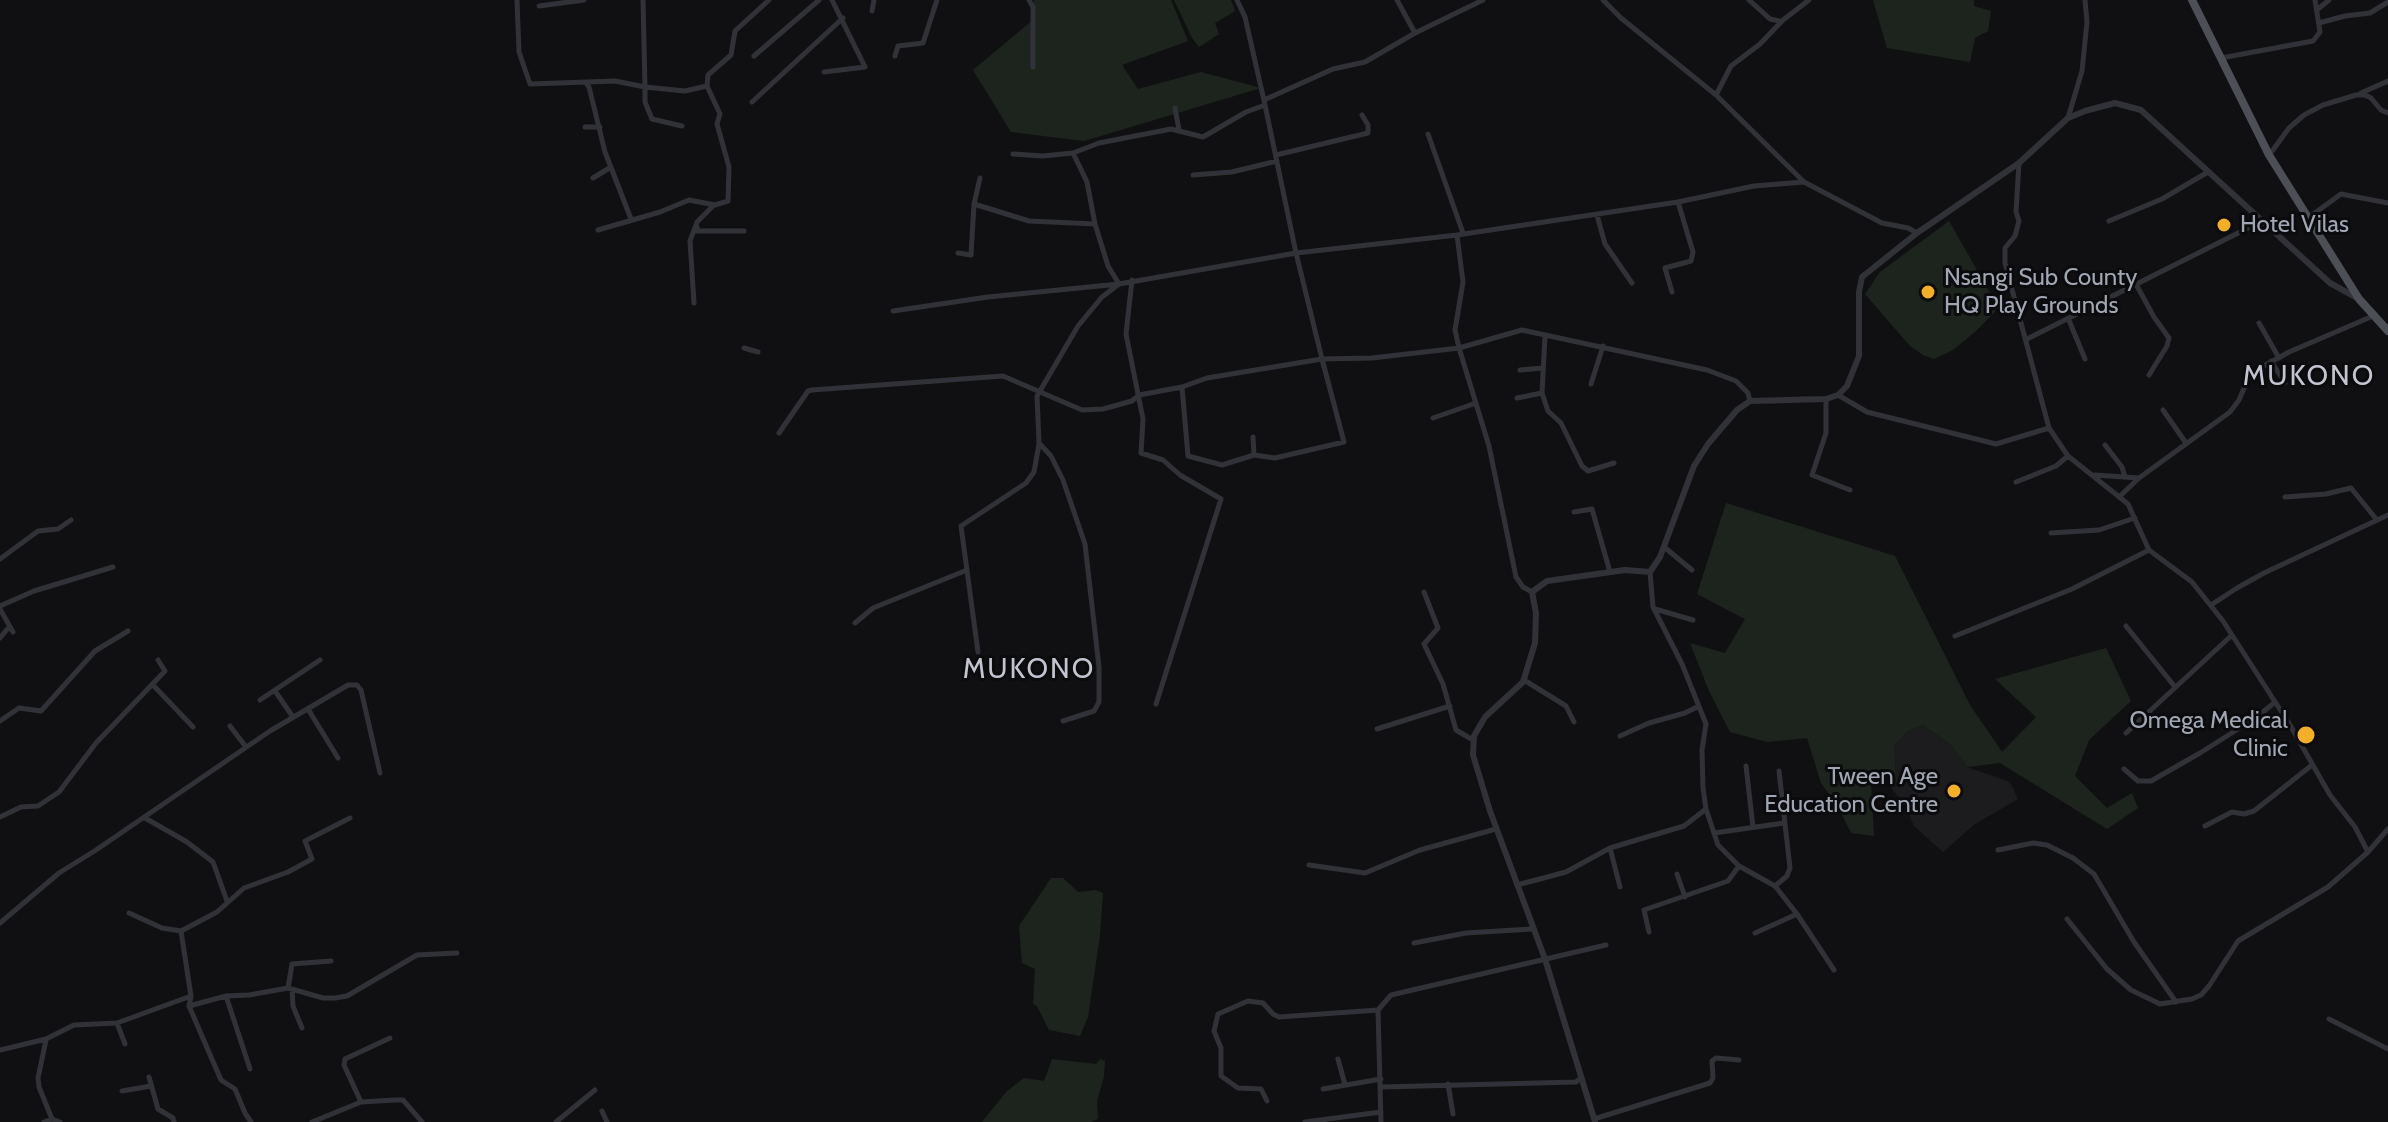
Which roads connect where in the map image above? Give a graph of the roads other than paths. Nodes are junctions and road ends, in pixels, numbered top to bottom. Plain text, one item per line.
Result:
1 (517, 0) edge
2 (584, 0) edge
3 (643, 0) edge
4 (769, 0) edge
5 (819, 0) edge
6 (832, 0) edge
7 (874, 0) edge
8 (937, 0) edge
9 (1029, 0) edge
10 (1237, 0) edge
11 (1397, 0) edge
12 (1603, 0) edge
13 (1749, 0) edge
14 (1809, 0) edge
15 (2085, 0) edge
16 (2192, 0) edge
17 (2315, 0) edge
18 (2329, 0) edge
19 (1481, 1) edge
20 (2388, 2) edge
21 (539, 6) dead end
22 (2317, 10) junction
23 (872, 11) dead end
24 (843, 18) junction
25 (1783, 20) junction
26 (2319, 23) junction
27 (1415, 33) junction
28 (754, 56) dead end
29 (895, 56) dead end
30 (2220, 59) junction
31 (1033, 67) dead end
32 (824, 72) dead end
33 (2388, 81) edge
34 (585, 82) junction
35 (707, 86) junction
36 (645, 87) junction
37 (1716, 95) junction
38 (2356, 95) junction
39 (752, 102) dead end
40 (1265, 103) junction
41 (1175, 108) dead end
42 (2388, 113) edge
43 (1362, 115) dead end
44 (2068, 118) junction
45 (682, 126) dead end
46 (585, 127) dead end
47 (600, 127) junction
48 (1179, 130) junction
49 (1428, 134) dead end
50 (1073, 153) junction
51 (1013, 154) dead end
52 (2269, 155) junction
53 (1276, 158) junction
54 (2019, 163) junction
55 (611, 167) junction
56 (2208, 172) junction
57 (1193, 175) dead end
58 (593, 178) dead end
59 (980, 178) dead end
60 (1804, 182) junction
61 (1678, 202) junction
62 (2388, 203) edge
63 (974, 204) junction
64 (715, 205) junction
65 (1597, 215) junction
66 (2308, 218) junction
67 (631, 219) junction
68 (2109, 221) dead end
69 (2262, 221) junction
70 (697, 222) junction
71 (1095, 224) junction
72 (598, 230) dead end
73 (744, 231) dead end
74 (1917, 233) junction
75 (1460, 234) junction
76 (958, 253) dead end
77 (1296, 253) junction
78 (1132, 280) junction
79 (1632, 283) dead end
80 (1119, 284) junction
81 (2137, 286) junction
82 (1672, 292) dead end
83 (2359, 299) junction
84 (694, 303) dead end
85 (893, 311) dead end
86 (2373, 316) junction
87 (2068, 318) junction
88 (2259, 323) dead end
89 (2388, 331) edge
90 (1545, 336) junction
91 (2026, 340) junction
92 (1603, 346) junction
93 (744, 348) dead end
94 (1459, 348) junction
95 (758, 352) dead end
96 (2279, 358) junction
97 (1322, 359) junction
98 (2085, 359) dead end
99 (2271, 361) junction
100 (1543, 368) junction
101 (1520, 370) dead end
102 (2149, 375) dead end
103 (2285, 383) dead end
104 (1591, 384) dead end
105 (1182, 387) junction
106 (1039, 392) junction
107 (1542, 393) junction
108 (1139, 395) junction
109 (1838, 395) junction
110 (1517, 398) dead end
111 (1826, 399) junction
112 (1750, 401) junction
113 (1476, 403) junction
114 (2163, 410) dead end
115 (1433, 418) dead end
116 (2049, 428) junction
117 (779, 433) dead end
118 (1253, 437) dead end
119 (1039, 443) junction
120 (2186, 443) junction
121 (2105, 445) dead end
122 (1254, 455) junction
123 (2068, 456) junction
124 (1614, 463) dead end
125 (2094, 476) junction
126 (2125, 477) junction
127 (2139, 478) junction
128 (2016, 482) dead end
129 (1850, 490) dead end
130 (2119, 497) junction
131 (2285, 497) dead end
132 (1574, 512) dead end
133 (2388, 515) edge
134 (2135, 518) junction
135 (71, 520) dead end
136 (2377, 520) junction
137 (2051, 533) dead end
138 (1664, 547) junction
139 (2149, 550) junction
140 (0, 559) edge
141 (113, 567) dead end
142 (967, 570) junction
143 (1692, 570) dead end
144 (1610, 572) junction
145 (1650, 572) junction
146 (1424, 592) dead end
147 (1532, 592) junction
148 (2211, 605) junction
149 (0, 607) edge
150 (1654, 609) junction
151 (1693, 620) dead end
152 (855, 623) dead end
153 (2126, 626) dead end
154 (128, 631) dead end
155 (2232, 635) junction
156 (1955, 636) dead end
157 (0, 638) edge
158 (978, 652) dead end
159 (158, 660) dead end
160 (320, 660) dead end
161 (1524, 680) junction
162 (153, 685) junction
163 (2175, 687) junction
164 (275, 691) junction
165 (260, 700) dead end
166 (2275, 702) junction
167 (1156, 704) dead end
168 (1450, 706) junction
169 (1699, 706) junction
170 (308, 709) junction
171 (293, 717) junction
172 (0, 721) edge
173 (1063, 721) dead end
174 (1574, 722) dead end
175 (230, 726) dead end
176 (193, 727) dead end
177 (1377, 729) dead end
178 (2126, 733) dead end
179 (1620, 736) dead end
180 (1473, 740) junction
181 (246, 747) junction
182 (338, 758) dead end
183 (2312, 765) junction
184 (1746, 766) dead end
185 (2124, 769) dead end
186 (1779, 771) dead end
187 (380, 773) dead end
188 (1706, 809) junction
189 (0, 817) edge
190 (144, 818) junction
191 (350, 818) dead end
192 (1784, 823) junction
193 (2205, 826) dead end
194 (1753, 827) junction
195 (1496, 829) junction
196 (2388, 829) edge
197 (1714, 833) junction
198 (1610, 848) junction
199 (1998, 850) dead end
200 (2368, 852) junction
201 (1309, 865) dead end
202 (1739, 866) junction
203 (1677, 874) dead end
204 (1517, 886) junction
205 (1775, 886) junction
206 (1620, 887) dead end
207 (1685, 897) junction
208 (227, 901) junction
209 (129, 913) dead end
210 (1797, 914) junction
211 (2067, 919) dead end
212 (0, 923) edge
213 (1532, 929) junction
214 (181, 931) junction
215 (1649, 932) dead end
216 (1755, 933) dead end
217 (1414, 943) dead end
218 (1606, 945) dead end
219 (457, 953) dead end
220 (1545, 959) junction
221 (331, 961) dead end
222 (1834, 970) dead end
223 (290, 989) junction
224 (191, 996) junction
225 (226, 996) junction
226 (2177, 1003) junction
227 (189, 1006) junction
228 (1378, 1010) junction
229 (2329, 1019) dead end
230 (117, 1023) junction
231 (302, 1028) dead end
232 (390, 1038) dead end
233 (46, 1039) junction
234 (125, 1044) dead end
235 (2388, 1049) edge
236 (0, 1050) edge
237 (1338, 1059) dead end
238 (1739, 1060) dead end
239 (250, 1069) dead end
240 (149, 1077) dead end
241 (1581, 1078) junction
242 (1381, 1079) junction
243 (1448, 1084) junction
244 (151, 1086) junction
245 (1346, 1086) junction
246 (1382, 1087) junction
247 (1323, 1089) dead end
248 (595, 1090) dead end
249 (122, 1091) dead end
250 (1267, 1101) dead end
251 (361, 1102) junction
252 (602, 1111) dead end
253 (1381, 1112) junction
254 (1453, 1114) dead end
255 (52, 1119) junction
256 (1595, 1120) edge
257 (44, 1122) edge
258 (60, 1122) edge
259 (174, 1122) edge
260 (251, 1122) edge
261 (312, 1122) edge
262 (422, 1122) edge
263 (556, 1122) edge
264 (607, 1122) edge
265 (1305, 1122) edge
266 (1381, 1122) edge

1 - 34 street
2 - 21 street
3 - 36 street
4 - 35 street
5 - 28 street
6 - 24 street
7 - 23 street
8 - 29 street
9 - 31 street
10 - 40 street
11 - 27 street
12 - 37 street
13 - 25 street
14 - 25 street
15 - 44 street
16 - 30 main road
17 - 22 street
18 - 22 street
19 - 27 street
20 - 26 street
22 - 26 street
24 - 32 street
24 - 39 street
25 - 37 street
26 - 30 street
27 - 40 street
30 - 52 main road
33 - 38 street
34 - 36 street
34 - 47 street
35 - 36 street
35 - 64 street
36 - 45 street
37 - 60 street
38 - 42 street
38 - 52 street
40 - 48 street
40 - 53 street
41 - 48 street
43 - 53 street
44 - 54 street
44 - 56 street
46 - 47 street
47 - 55 street
48 - 50 street
49 - 75 street
50 - 51 street
50 - 71 street
52 - 66 main road
53 - 57 street
53 - 77 street
54 - 74 street
54 - 91 street
55 - 58 street
55 - 67 street
56 - 68 street
56 - 69 street
59 - 63 street
60 - 61 street
60 - 74 street
61 - 65 street
61 - 82 street
62 - 66 street
63 - 71 street
63 - 76 street
64 - 67 street
64 - 70 street
65 - 75 street
65 - 79 street
66 - 83 main road
67 - 72 street
69 - 81 street
69 - 83 street
70 - 73 street
70 - 84 street
71 - 80 street
74 - 109 street
75 - 77 street
75 - 94 street
77 - 78 street
77 - 97 street
78 - 80 street
78 - 108 street
80 - 85 street
80 - 106 street
81 - 87 street
81 - 102 street
83 - 86 main road
86 - 89 main road
86 - 96 street
87 - 91 street
87 - 98 street
88 - 96 street
90 - 92 street
90 - 94 street
90 - 100 street
91 - 116 street
92 - 104 street
92 - 112 street
93 - 95 street
94 - 97 street
94 - 113 street
96 - 99 street
97 - 105 street
97 - 122 street
99 - 103 street
99 - 120 street
100 - 101 street
100 - 107 street
105 - 108 street
105 - 122 street
106 - 108 street
106 - 117 street
106 - 119 street
107 - 110 street
107 - 124 street
108 - 167 street
109 - 111 street
109 - 116 street
111 - 112 street
111 - 129 street
112 - 138 street
113 - 115 street
113 - 147 street
114 - 120 street
116 - 123 street
118 - 122 street
119 - 142 street
119 - 173 street
120 - 127 street
121 - 126 street
123 - 125 street
123 - 128 street
125 - 126 street
125 - 130 street
126 - 127 street
127 - 130 street
130 - 134 street
131 - 136 street
132 - 144 street
133 - 136 street
134 - 137 street
134 - 139 street
135 - 140 street
136 - 148 street
138 - 143 street
138 - 145 street
139 - 148 street
139 - 156 street
141 - 149 street
142 - 152 street
142 - 158 street
144 - 145 street
144 - 147 street
145 - 150 street
146 - 168 street
147 - 161 street
148 - 155 street
149 - 157 street
150 - 151 street
150 - 169 street
153 - 163 street
154 - 172 street
155 - 163 street
155 - 166 street
159 - 162 street
160 - 164 street
161 - 174 street
161 - 180 street
162 - 176 street
162 - 189 street
163 - 178 street
164 - 165 street
164 - 171 street
166 - 183 street
166 - 185 street
168 - 177 street
168 - 180 street
169 - 179 street
169 - 188 street
170 - 171 street
170 - 182 street
170 - 187 street
171 - 181 street
175 - 181 street
180 - 195 street
181 - 190 street
183 - 193 street
183 - 200 street
184 - 194 street
186 - 192 street
188 - 197 street
188 - 198 street
190 - 208 street
190 - 212 street
191 - 208 street
192 - 194 street
192 - 205 street
194 - 197 street
195 - 201 street
195 - 204 street
196 - 200 street
197 - 202 street
198 - 204 street
198 - 206 street
199 - 226 street
200 - 226 street
202 - 205 street
202 - 207 street
203 - 207 street
204 - 213 street
205 - 210 street
207 - 215 street
208 - 214 street
209 - 214 street
210 - 216 street
210 - 222 street
211 - 226 street
213 - 217 street
213 - 220 street
214 - 224 street
218 - 220 street
219 - 223 street
220 - 228 street
220 - 241 street
221 - 223 street
223 - 225 street
223 - 231 street
224 - 227 street
224 - 230 street
225 - 227 street
225 - 239 street
227 - 260 street
228 - 242 street
228 - 250 street
229 - 235 street
230 - 233 street
230 - 234 street
232 - 251 street
233 - 236 street
233 - 255 street
237 - 245 street
238 - 256 street
240 - 244 street
241 - 243 street
241 - 256 street
242 - 245 street
242 - 246 street
243 - 246 street
243 - 254 street
244 - 249 street
244 - 259 street
245 - 247 street
246 - 253 street
248 - 263 street
251 - 261 street
251 - 262 street
252 - 264 street
253 - 265 street
253 - 266 street
255 - 257 street
255 - 258 street

